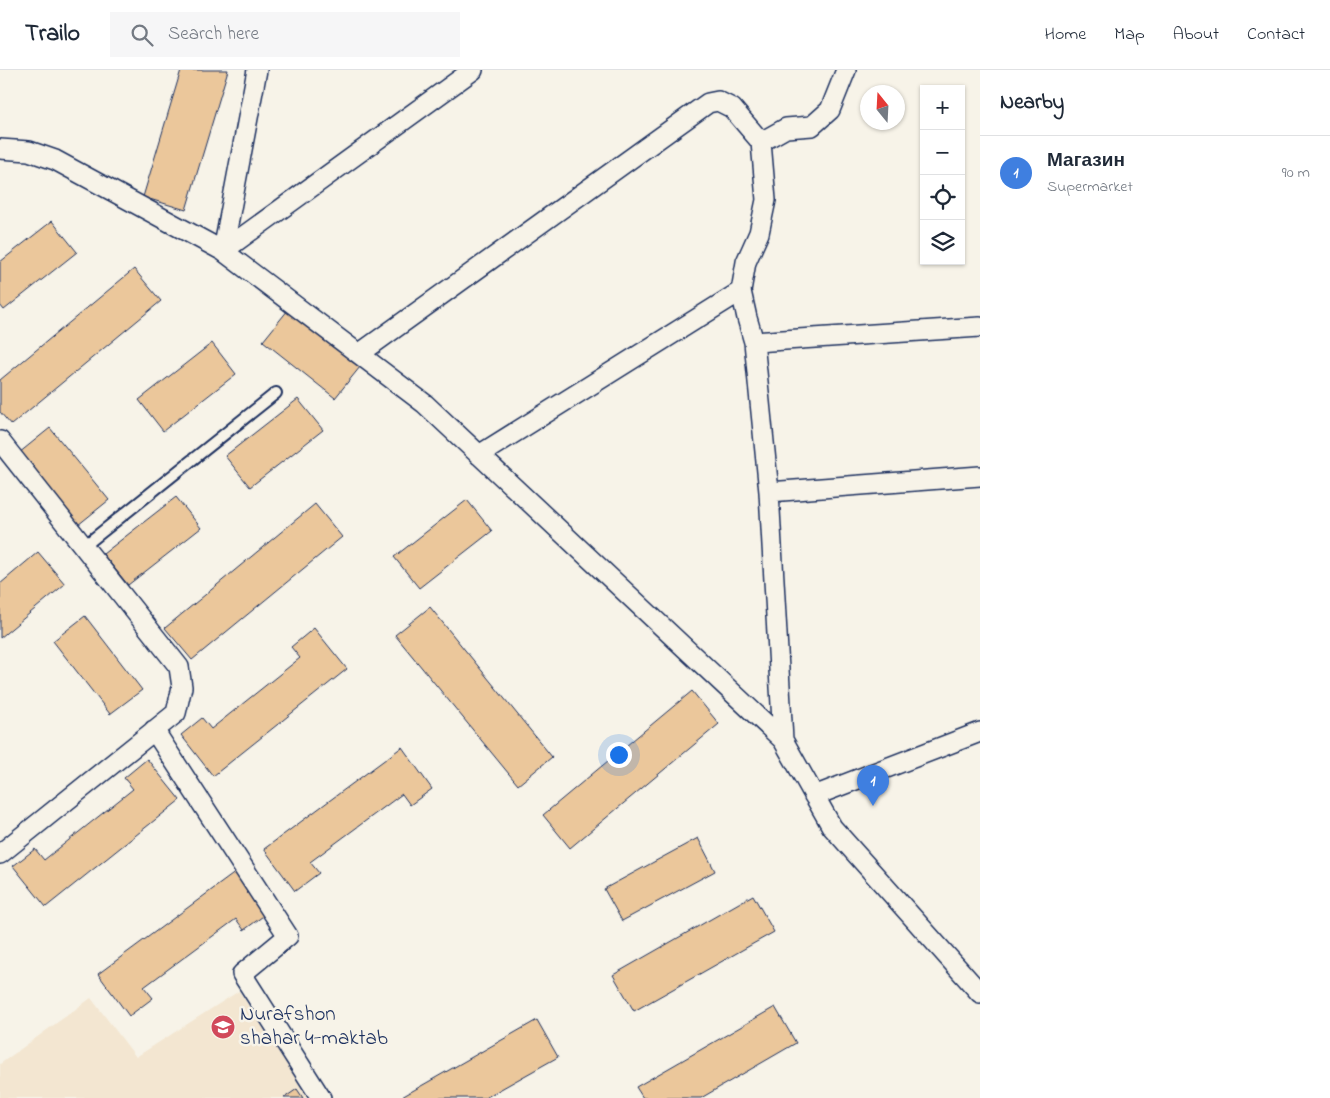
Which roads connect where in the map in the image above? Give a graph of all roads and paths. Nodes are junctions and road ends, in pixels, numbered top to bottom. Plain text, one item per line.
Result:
1 (257, 70) edge
2 (473, 70) edge
3 (846, 70) edge
4 (761, 142) junction
5 (0, 149) edge
6 (223, 251) junction
7 (741, 291) junction
8 (980, 327) edge
9 (754, 342) junction
10 (359, 354) junction
11 (276, 393) dead end
12 (0, 441) edge
13 (480, 455) junction
14 (980, 476) edge
15 (769, 492) junction
16 (83, 547) junction
17 (154, 730) junction
18 (980, 732) edge
19 (783, 740) junction
20 (814, 796) junction
21 (0, 854) edge
22 (980, 993) edge
23 (321, 1098) edge

1 - 6 street
2 - 6 street
3 - 4 street
4 - 7 street
4 - 10 street
5 - 6 street
6 - 10 street
7 - 9 street
7 - 13 street
8 - 9 street
9 - 15 street
10 - 13 street
11 - 16 lane
12 - 16 street
13 - 19 street
14 - 15 street
15 - 19 street
16 - 17 street
17 - 21 street
17 - 23 street
18 - 20 street
19 - 20 street
20 - 22 street

